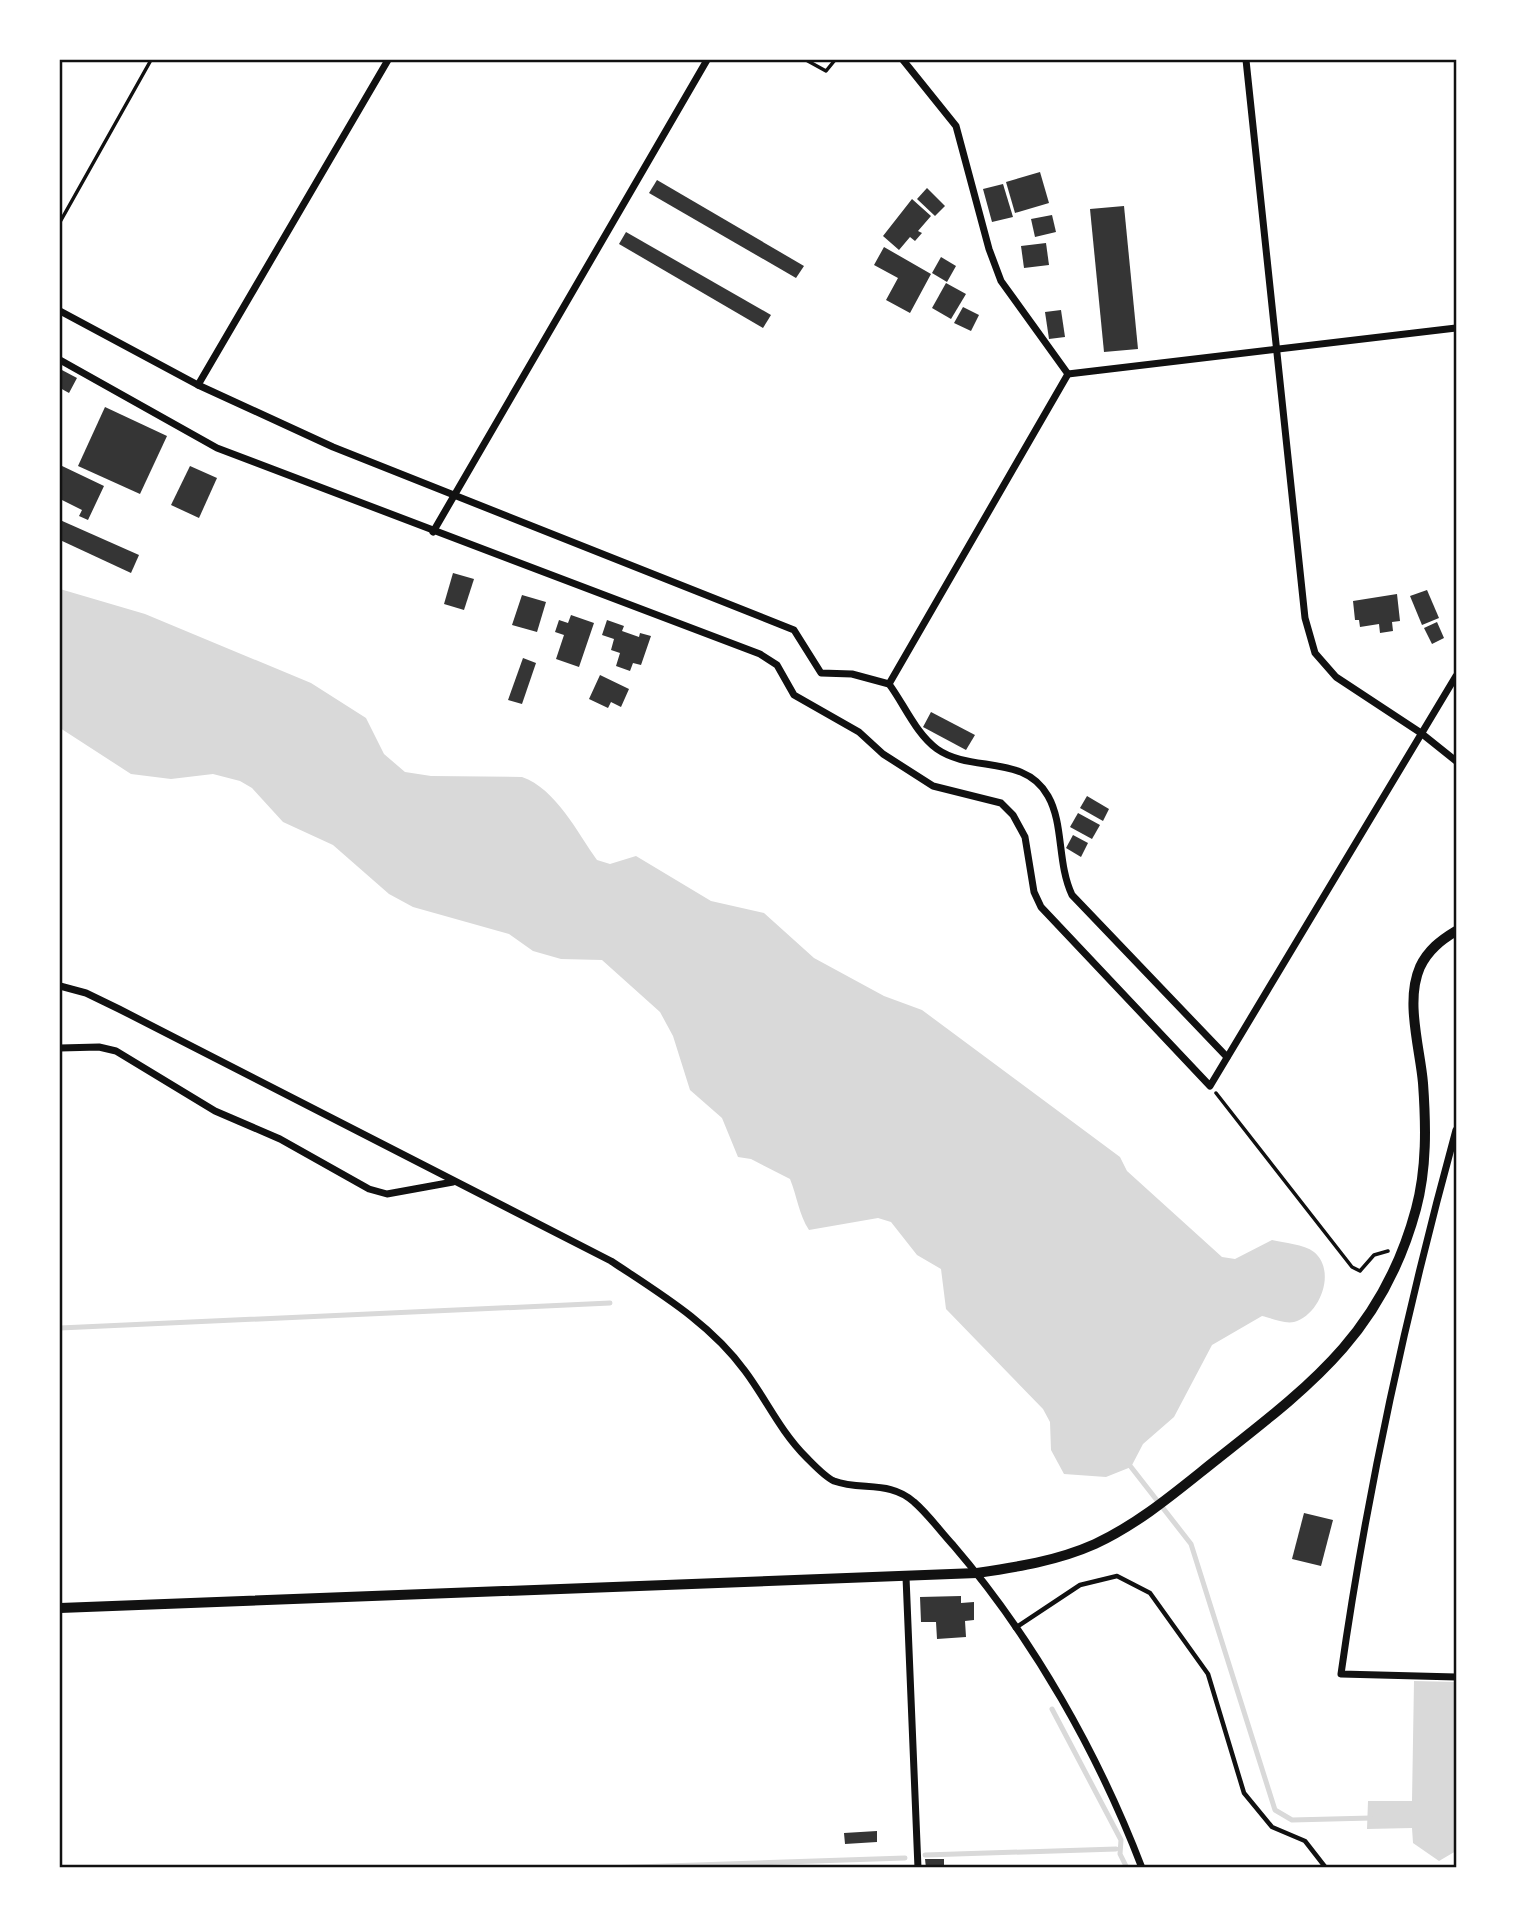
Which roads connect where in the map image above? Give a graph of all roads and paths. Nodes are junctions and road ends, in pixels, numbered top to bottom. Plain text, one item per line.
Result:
1 (151, 60) edge
2 (388, 60) edge
3 (707, 60) edge
4 (806, 60) edge
5 (835, 60) edge
6 (903, 60) edge
7 (1246, 60) edge
8 (60, 222) edge
9 (60, 311) edge
10 (1457, 328) edge
11 (1277, 348) junction
12 (60, 360) edge
13 (1068, 374) junction
14 (198, 385) junction
15 (455, 496) junction
16 (433, 532) junction
17 (1457, 676) edge
18 (889, 684) junction
19 (1421, 733) junction
20 (1457, 761) edge
21 (1457, 930) edge
22 (60, 986) edge
23 (60, 1048) edge
24 (1227, 1057) junction
25 (1210, 1086) junction
26 (1457, 1130) edge
27 (453, 1182) junction
28 (1402, 1253) junction
29 (977, 1573) junction
30 (906, 1577) junction
31 (60, 1608) edge
32 (1014, 1628) junction
33 (1457, 1677) edge
34 (918, 1867) edge
35 (1142, 1867) edge
36 (1326, 1867) edge

1 - 8 path
2 - 14 street
3 - 15 street
4 - 5 path
6 - 13 street
7 - 11 street
9 - 14 street
10 - 11 street
11 - 13 street
11 - 19 street
12 - 16 street
13 - 18 street
14 - 15 street
15 - 16 street
15 - 18 street
16 - 25 street
17 - 19 street
18 - 24 street
19 - 20 street
19 - 24 street
21 - 28 street
22 - 27 street
23 - 27 street
24 - 25 street
25 - 28 path
26 - 33 street
27 - 29 street
28 - 29 street
29 - 30 street
29 - 32 street
30 - 31 street
30 - 34 street
32 - 35 street
32 - 36 lane

